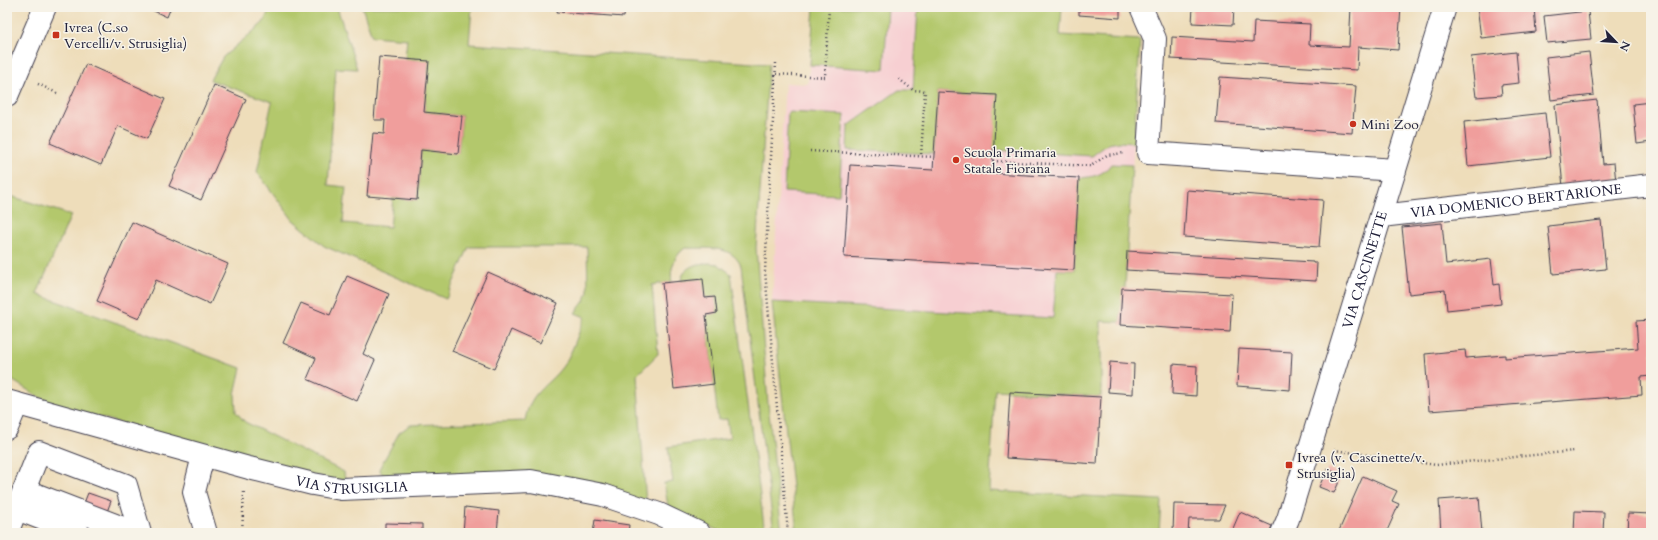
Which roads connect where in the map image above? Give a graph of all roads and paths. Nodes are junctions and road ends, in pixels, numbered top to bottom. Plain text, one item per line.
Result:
1 (45, 7) edge
2 (829, 7) edge
3 (1141, 7) edge
4 (1445, 7) edge
5 (776, 63) dead end
6 (776, 74) junction
7 (899, 78) dead end
8 (7, 96) edge
9 (810, 151) dead end
10 (1125, 153) dead end
11 (921, 157) junction
12 (934, 157) dead end
13 (992, 161) dead end
14 (1395, 170) junction
15 (1651, 185) edge
16 (1381, 216) junction
17 (12, 403) edge
18 (7, 428) edge
19 (1310, 446) junction
20 (1574, 451) dead end
21 (203, 456) junction
22 (249, 468) junction
23 (16, 519) edge
24 (79, 533) edge
25 (136, 533) edge
26 (140, 533) edge
27 (206, 533) edge
28 (242, 533) edge
29 (699, 533) edge
30 (788, 533) edge
31 (1282, 533) edge

1 - 8 main road
2 - 6 path
3 - 14 main road
4 - 14 main road, VIA CASCINETTE
5 - 6 path
6 - 30 path
7 - 11 path
9 - 11 path
10 - 13 path
11 - 12 path
14 - 16 main road, VIA CASCINETTE
15 - 16 main road, VIA DOMENICO BERTARIONE
16 - 19 main road, VIA CASCINETTE
17 - 18 main road
17 - 21 main road, VIA STRUSIGLIA
19 - 20 path
19 - 31 main road, VIA CASCINETTE
21 - 22 main road, VIA STRUSIGLIA
21 - 27 main road
22 - 28 path
22 - 29 main road, VIA STRUSIGLIA
23 - 24 main road
23 - 25 main road
23 - 26 main road

